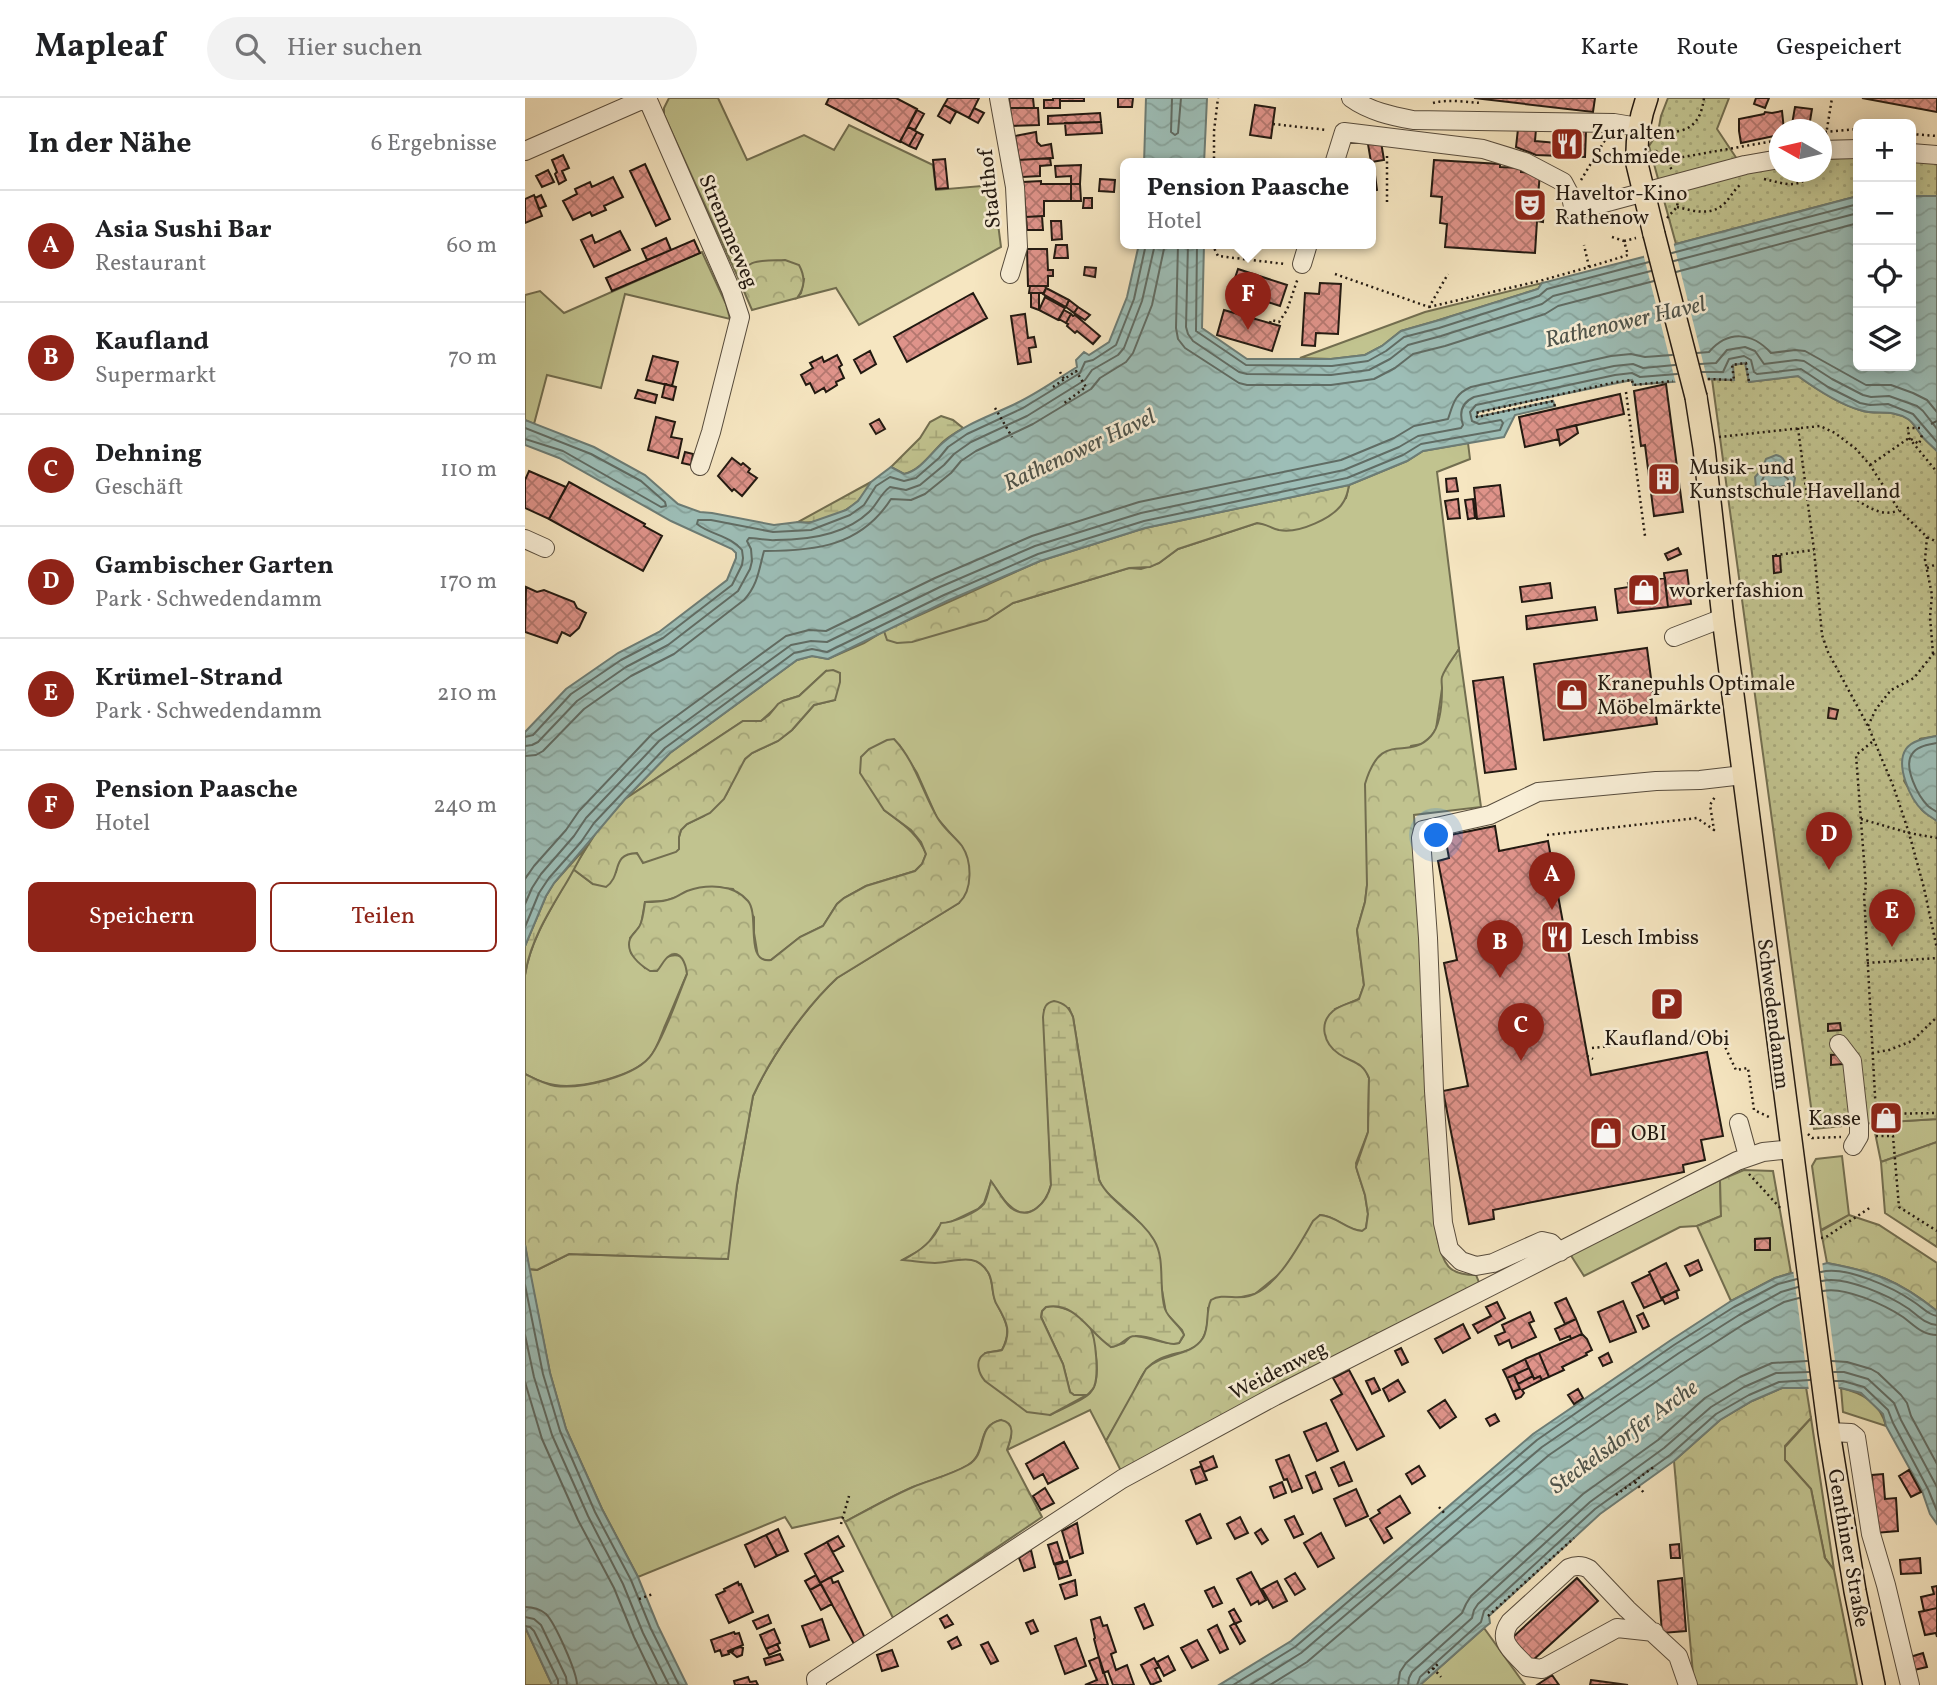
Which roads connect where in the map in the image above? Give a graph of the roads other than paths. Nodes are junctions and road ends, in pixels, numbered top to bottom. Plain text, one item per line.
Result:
1 (646, 98) edge
2 (999, 98) edge
3 (1647, 98) edge
4 (1360, 101) edge
5 (1638, 127) junction
6 (1853, 149) edge
7 (1832, 150) edge
8 (525, 151) edge
9 (1916, 153) edge
10 (1937, 155) edge
11 (1336, 158) edge
12 (1769, 161) edge
13 (1644, 193) junction
14 (1306, 249) edge
15 (1302, 264) road end
16 (1010, 274) dead end
17 (701, 466) dead end
18 (525, 539) edge
19 (545, 548) dead end
20 (1723, 618) junction
21 (1674, 637) dead end
22 (1743, 775) junction
23 (1839, 1044) dead end
24 (1739, 1123) dead end
25 (1853, 1146) dead end
26 (1792, 1149) junction
27 (1743, 1159) junction
28 (1560, 1252) junction
29 (1826, 1410) joint
30 (1829, 1432) junction
31 (1654, 1632) junction
32 (817, 1685) edge
33 (1688, 1685) edge
34 (1874, 1685) edge
35 (1910, 1685) edge

1 - 8 street
1 - 17 street, Stremmeweg
2 - 16 street, Stadthof
3 - 5 main road, Schwedendamm
4 - 5 street
5 - 13 main road, Schwedendamm
6 - 7 street
9 - 10 street
11 - 13 street
12 - 13 street
13 - 20 main road, Schwedendamm, bridge
14 - 15 street
18 - 19 street
20 - 21 street
20 - 22 main road, Schwedendamm
22 - 26 main road, Schwedendamm
22 - 28 street
23 - 25 street
24 - 27 street
26 - 27 street, Weidenweg
26 - 29 main road, Schwedendamm
27 - 28 street, Weidenweg
28 - 32 street, Weidenweg
29 - 30 main road, Genthiner Straße
30 - 34 main road, Genthiner Straße
30 - 35 street
31 - 31 street
31 - 33 street

